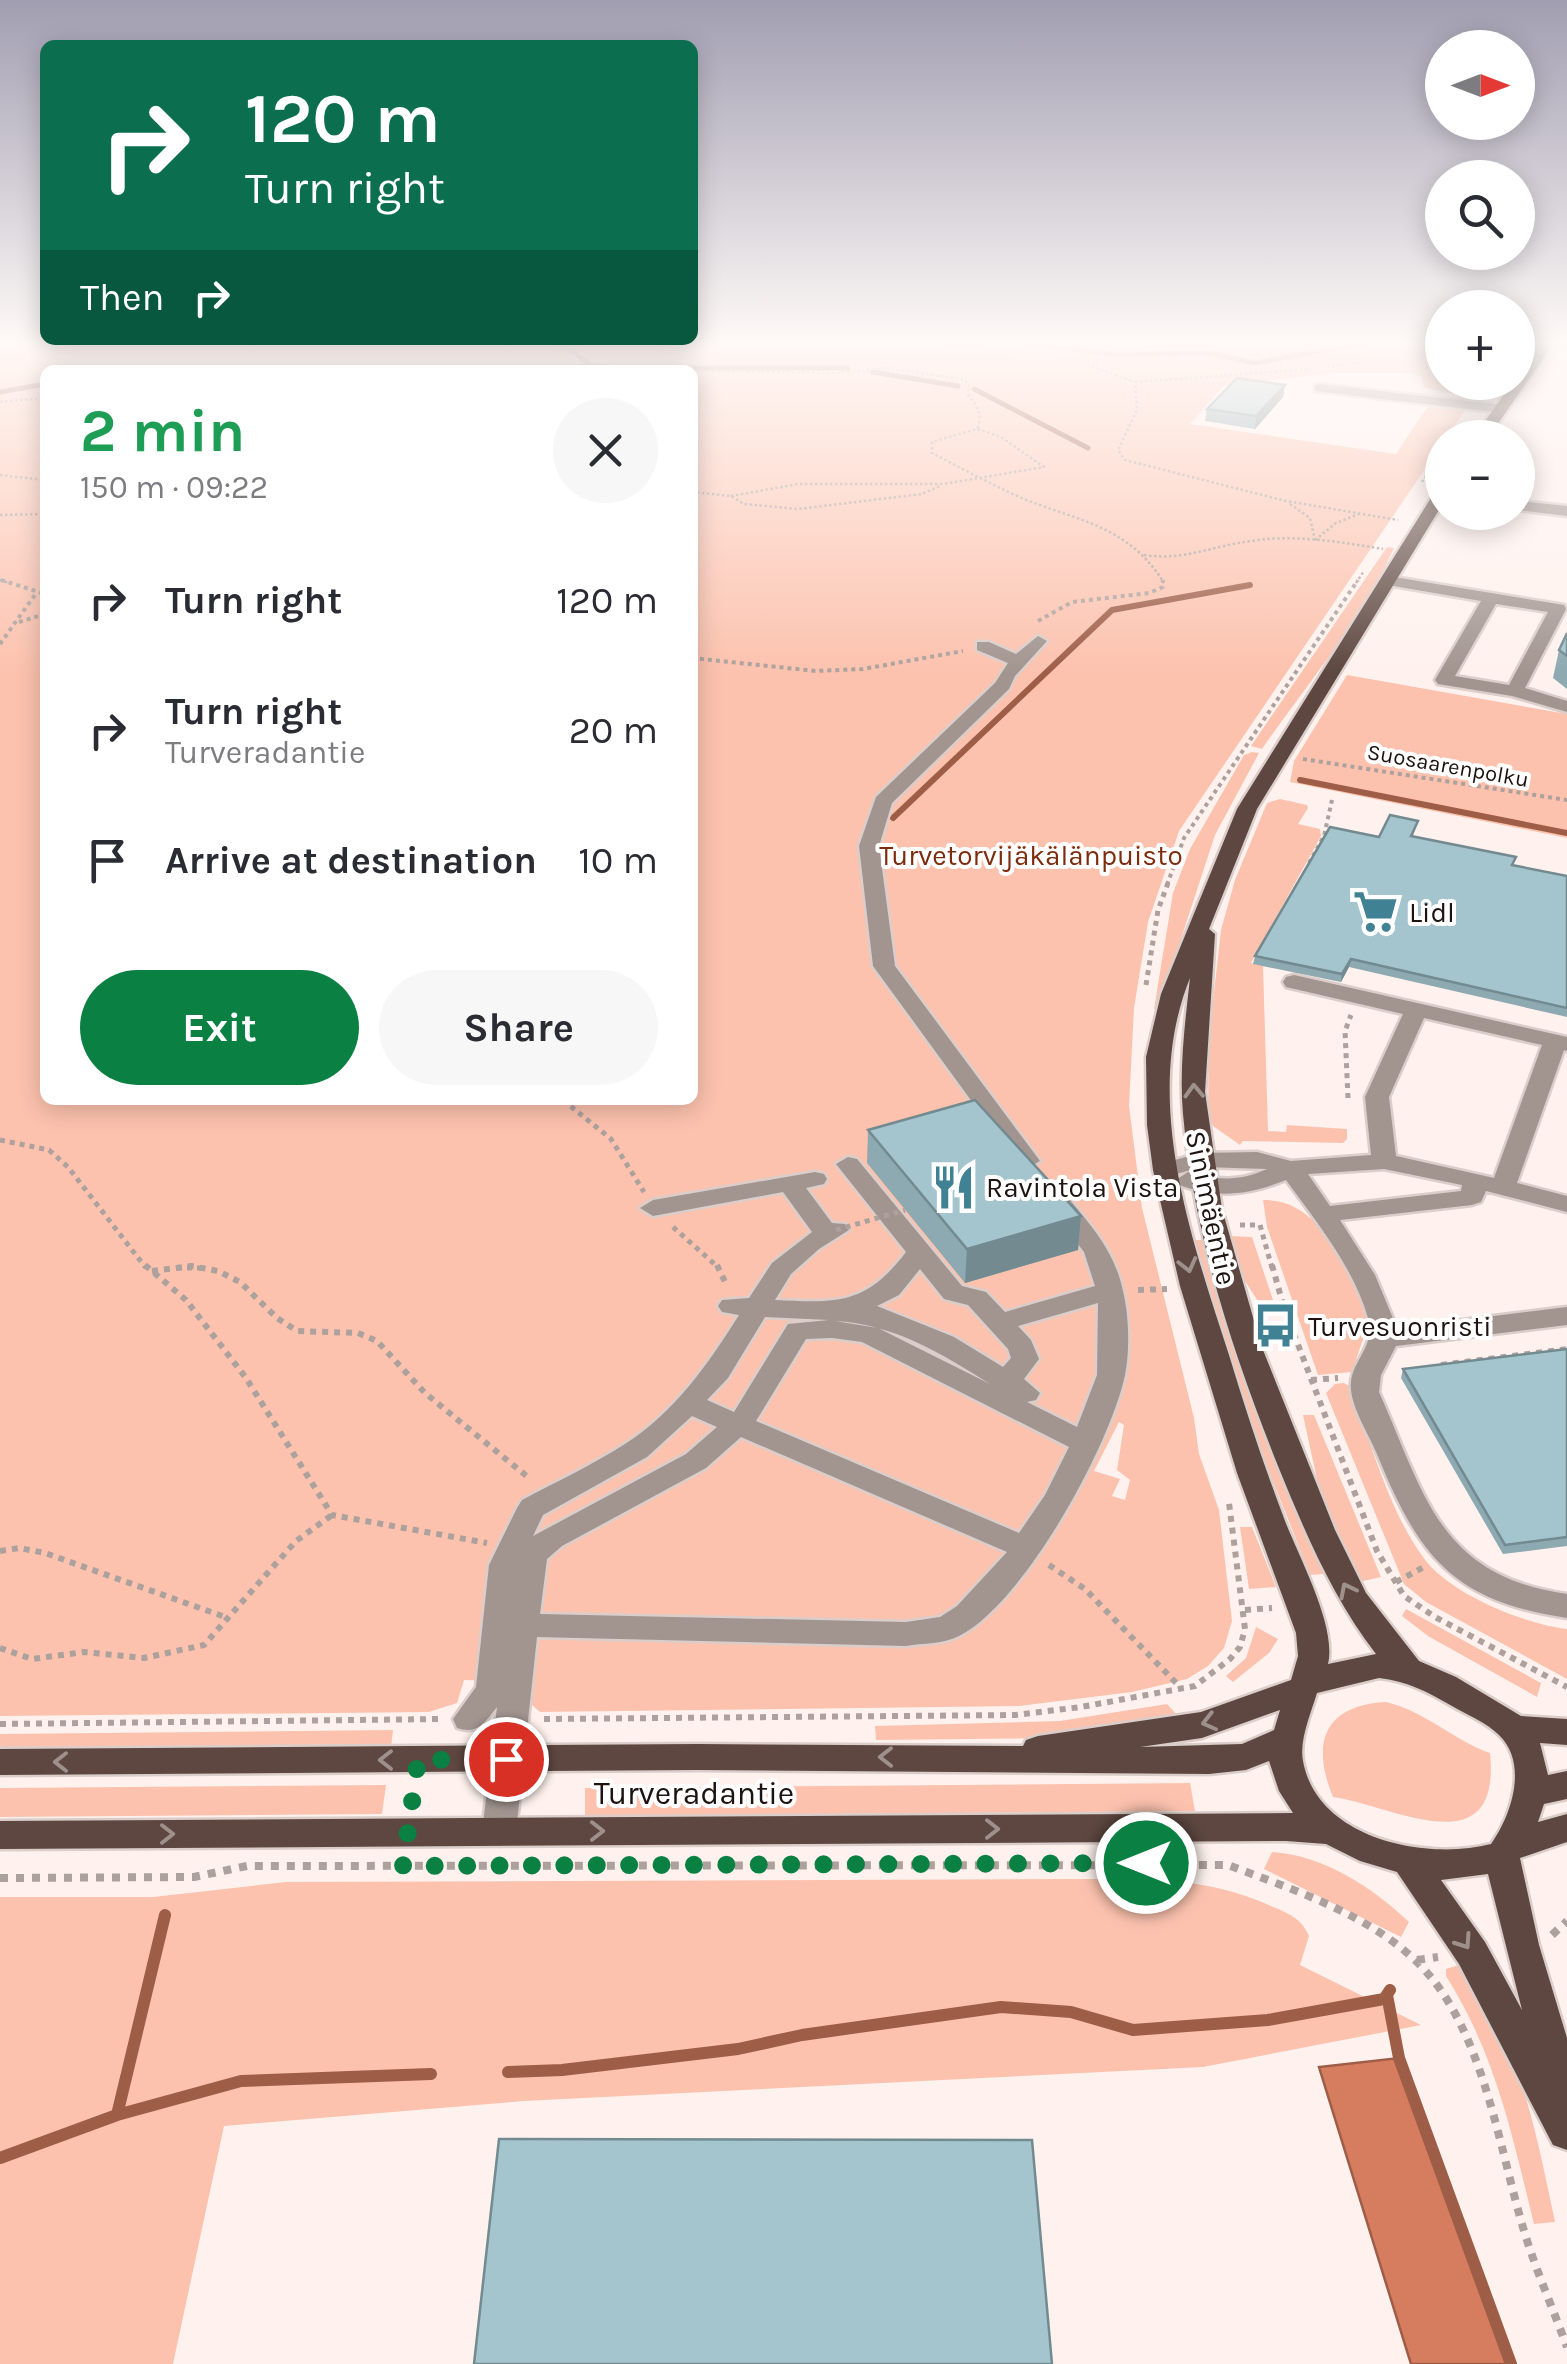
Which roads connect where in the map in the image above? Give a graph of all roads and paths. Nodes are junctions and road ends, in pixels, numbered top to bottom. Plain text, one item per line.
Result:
1 (935, 453) edge
2 (1024, 453) edge
3 (1119, 453) edge
4 (0, 475) edge
5 (1425, 478) edge
6 (40, 479) edge
7 (982, 479) junction
8 (942, 484) junction
9 (1417, 490) dead end
10 (698, 493) edge
11 (731, 496) junction
12 (1286, 501) junction
13 (1535, 508) edge
14 (1567, 512) edge
15 (40, 514) edge
16 (1360, 514) junction
17 (0, 515) edge
18 (1425, 522) edge
19 (1391, 532) dead end
20 (1315, 540) junction
21 (1141, 554) junction
22 (1369, 564) dead end
23 (1397, 567) junction
24 (0, 580) edge
25 (37, 592) junction
26 (40, 593) edge
27 (1491, 598) junction
28 (1564, 605) edge
29 (40, 615) edge
30 (18, 622) junction
31 (1036, 632) joint
32 (0, 644) edge
33 (983, 646) joint
34 (698, 658) edge
35 (1019, 661) junction
36 (1515, 691) junction
37 (1567, 708) edge
38 (1241, 748) dead end
39 (1324, 764) dead end
40 (1332, 800) dead end
41 (1567, 800) edge
42 (1306, 868) edge
43 (1206, 917) junction
44 (1294, 982) dead end
45 (1358, 996) junction
46 (1416, 1010) junction
47 (1561, 1043) edge
48 (1348, 1102) dead end
49 (568, 1105) edge
50 (0, 1140) edge
51 (1384, 1162) junction
52 (848, 1164) dead end
53 (1290, 1168) junction
54 (1165, 1170) junction
55 (1203, 1174) junction
56 (1475, 1180) junction
57 (1503, 1188) junction
58 (1567, 1204) edge
59 (653, 1208) junction
60 (905, 1210) edge
61 (1325, 1214) junction
62 (1214, 1225) junction
63 (832, 1232) junction
64 (918, 1253) junction
65 (149, 1271) junction
66 (1175, 1289) dead end
67 (1110, 1291) junction
68 (745, 1307) junction
69 (833, 1310) junction
70 (1567, 1316) edge
71 (1004, 1321) dead end
72 (1386, 1338) junction
73 (1567, 1348) edge
74 (1424, 1367) edge
75 (1346, 1377) dead end
76 (1311, 1380) junction
77 (1005, 1383) junction
78 (690, 1404) junction
79 (739, 1424) junction
80 (1088, 1432) junction
81 (534, 1482) dead end
82 (332, 1515) junction
83 (511, 1548) junction
84 (1026, 1548) junction
85 (0, 1551) edge
86 (1567, 1606) edge
87 (1245, 1610) dead end
88 (228, 1618) junction
89 (523, 1625) junction
90 (0, 1648) edge
91 (1406, 1667) junction
92 (1304, 1686) junction
93 (1567, 1687) edge
94 (1182, 1688) junction
95 (424, 1719) junction
96 (469, 1719) joint
97 (511, 1719) junction
98 (0, 1724) edge
99 (1514, 1728) junction
100 (1567, 1732) edge
101 (1287, 1738) junction
102 (984, 1758) junction
103 (506, 1759) junction
104 (418, 1760) junction
105 (0, 1762) edge
106 (1567, 1785) edge
107 (1530, 1793) junction
108 (1567, 1828) edge
109 (1329, 1830) junction
110 (499, 1832) junction
111 (0, 1835) edge
112 (405, 1850) junction
113 (1507, 1850) junction
114 (1409, 1862) junction
115 (0, 1878) edge
116 (1567, 2102) edge
117 (1567, 2132) edge
118 (1567, 2347) edge

1 - 7 path
2 - 7 path
3 - 12 path
4 - 6 path
5 - 9 path
7 - 8 path
7 - 21 path
8 - 11 path
8 - 11 path
10 - 11 path
12 - 16 path
12 - 20 path
13 - 14 street
15 - 17 path
16 - 19 path
16 - 20 path
18 - 23 main road, Sinimäentie
20 - 21 path
20 - 23 path
21 - 31 path
22 - 38 path
23 - 27 street
23 - 28 street
23 - 43 main road, Sinimäentie
24 - 25 path
25 - 26 path
25 - 30 path
27 - 28 street
27 - 36 street
28 - 36 street
29 - 30 path
30 - 32 path
31 - 35 street
33 - 34 path
33 - 35 street
35 - 67 street
36 - 37 street
39 - 41 path, Suosaarenpolku
40 - 42 path
43 - 54 main road, Sinimäentie
55 -> 43 main road, Sinimäentie
44 - 45 street
45 - 46 street
45 - 48 path
46 - 47 street
46 - 51 street
47 - 57 street
49 - 59 path
50 - 65 path
51 - 53 street
51 - 56 street
52 - 64 street
53 - 55 street
53 - 61 street
54 - 55 street
54 -> 92 main road, Sinimäentie
55 - 62 main road, Sinimäentie
56 - 57 street
56 - 61 street
57 - 58 street
59 - 63 street
59 - 68 path
60 - 63 path, bridge
61 - 72 street
62 - 76 path
91 -> 62 main road, Sinimäentie
63 - 68 street
64 - 69 street
64 - 77 street
65 - 81 path
65 - 82 path
66 - 67 path
67 - 71 street
67 - 80 street
68 - 69 street
68 - 78 street
69 - 77 street
70 - 72 street
72 - 86 street
73 - 74 path
75 - 76 path
76 - 93 path
77 - 80 street
78 - 79 street
78 - 83 street
79 - 80 street
79 - 84 street
79 - 89 street
80 - 84 street
82 - 83 path
82 - 88 path
83 - 96 street
84 - 89 street
84 - 94 path
85 - 88 path
87 - 94 path
88 - 90 path
89 - 97 street
91 - 92 main road
91 - 99 main road
92 - 101 main road
92 -> 102 main road, Turveradantie
94 - 97 path
95 - 96 path
95 - 98 path
95 - 104 path
97 - 103 street
99 - 100 main road
99 - 107 main road
101 - 102 main road, Turveradantie
101 - 109 main road
102 -> 103 main road, Turveradantie
103 - 104 main road, Turveradantie
103 - 110 street
104 -> 105 main road, Turveradantie
106 - 107 main road
107 - 113 main road
108 - 113 main road
110 -> 109 main road, Turveradantie
109 - 114 main road
110 - 112 main road, Turveradantie
111 -> 112 main road, Turveradantie
112 - 115 path
112 - 118 path
113 - 114 main road
113 - 116 main road
114 -> 117 main road

